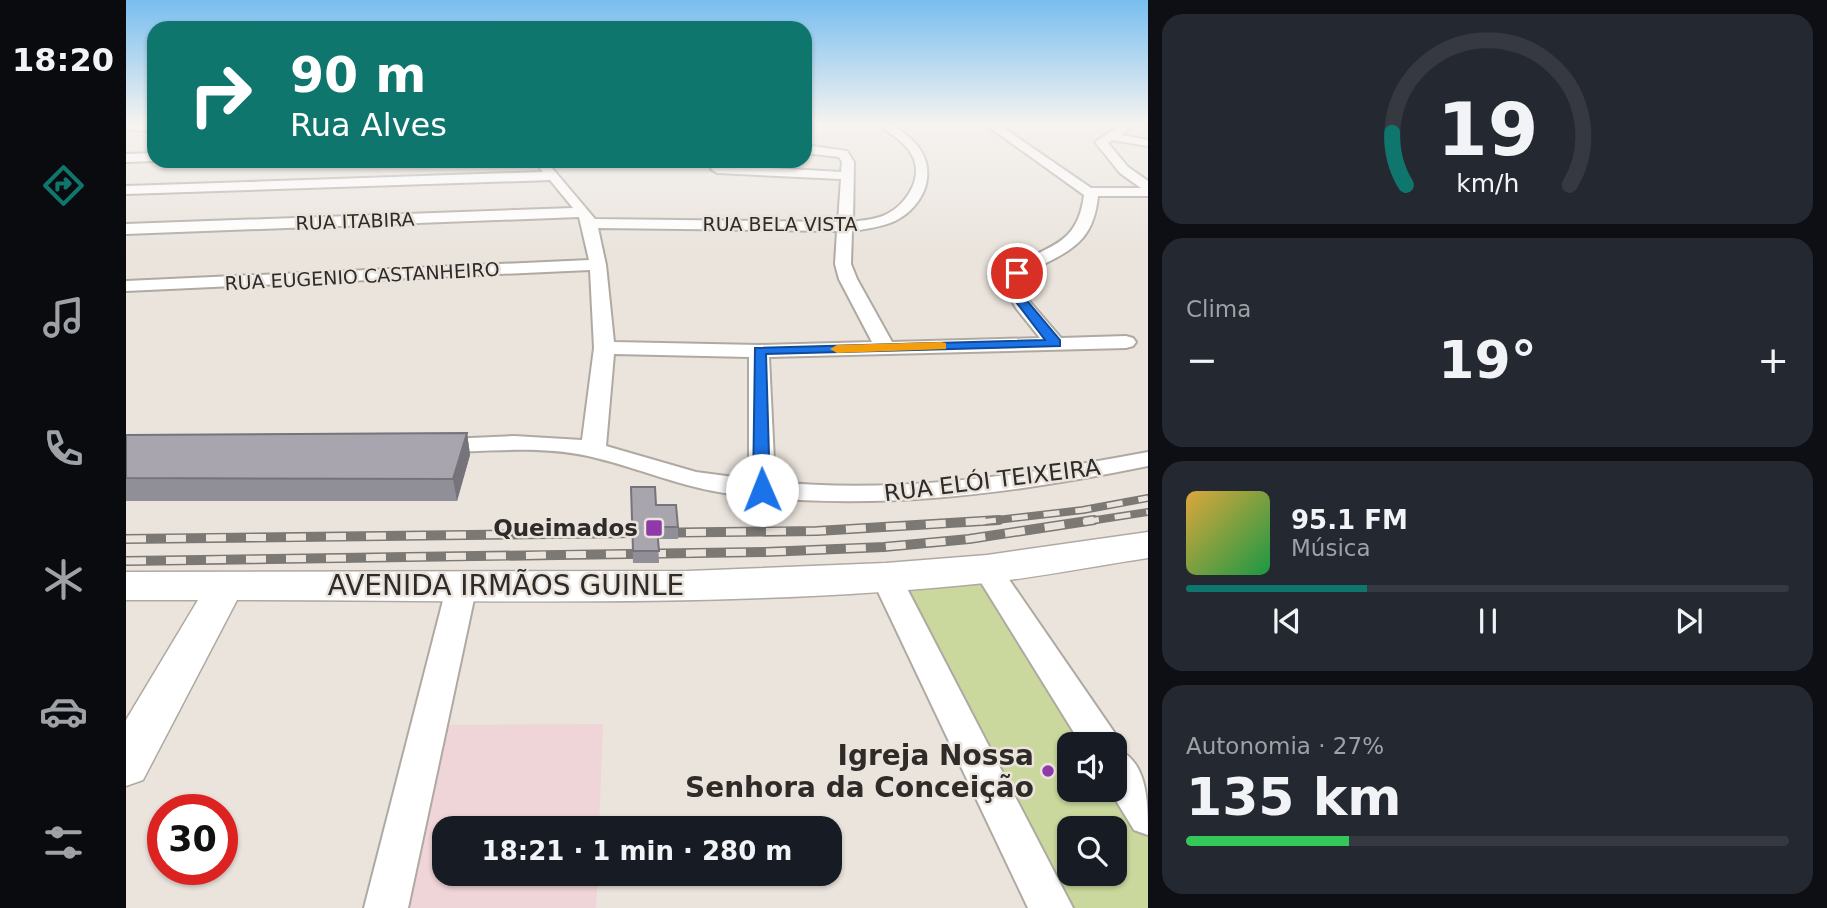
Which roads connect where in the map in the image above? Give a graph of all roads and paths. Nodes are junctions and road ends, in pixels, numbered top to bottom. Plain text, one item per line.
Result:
1 (848, 166) edge
2 (920, 166) edge
3 (1050, 166) edge
4 (1121, 166) edge
5 (546, 168) edge
6 (717, 169) dead end
7 (552, 176) junction
8 (848, 176) junction
9 (1148, 189) edge
10 (126, 190) edge
11 (1090, 195) junction
12 (1148, 201) edge
13 (587, 218) junction
14 (845, 227) junction
15 (126, 229) edge
16 (598, 265) junction
17 (126, 286) edge
18 (1126, 342) dead end
19 (1055, 343) junction
20 (604, 348) junction
21 (885, 348) junction
22 (759, 351) junction
23 (416, 445) edge
24 (593, 450) junction
25 (1148, 459) edge
26 (762, 490) junction
27 (1148, 545) edge
28 (987, 569) junction
29 (886, 577) junction
30 (462, 585) junction
31 (126, 586) edge
32 (225, 587) junction
33 (1093, 732) edge
34 (126, 764) edge
35 (1127, 784) edge
36 (1148, 816) edge
37 (386, 908) edge
38 (1051, 908) edge

1 - 8 street
2 - 14 street, RUA BELA VISTA
3 - 11 street
4 - 9 street
5 - 7 street
6 - 8 street
7 - 10 street
7 - 13 street
8 - 14 street
9 - 11 street
11 - 12 street
11 - 19 street
13 - 14 street, RUA BELA VISTA
13 - 15 street, RUA ITABIRA
13 - 16 street
14 - 21 street
16 - 17 street, RUA EUGENIO CASTANHEIRO
16 - 20 street
18 - 19 street
19 - 21 street
20 - 22 street
20 - 24 street
21 - 22 street
22 - 26 street
23 - 24 street, RUA ELÓI TEIXEIRA
24 - 26 street, RUA ELÓI TEIXEIRA
25 - 26 street, RUA ELÓI TEIXEIRA
27 - 28 main road, AVENIDA IRMÃOS GUINLE
28 - 29 main road, AVENIDA IRMÃOS GUINLE
28 - 33 street
29 - 30 main road, AVENIDA IRMÃOS GUINLE
29 - 38 street
30 - 32 main road, AVENIDA IRMÃOS GUINLE
30 - 37 street
31 - 32 main road, AVENIDA IRMÃOS GUINLE
32 - 34 main road
35 - 36 street

